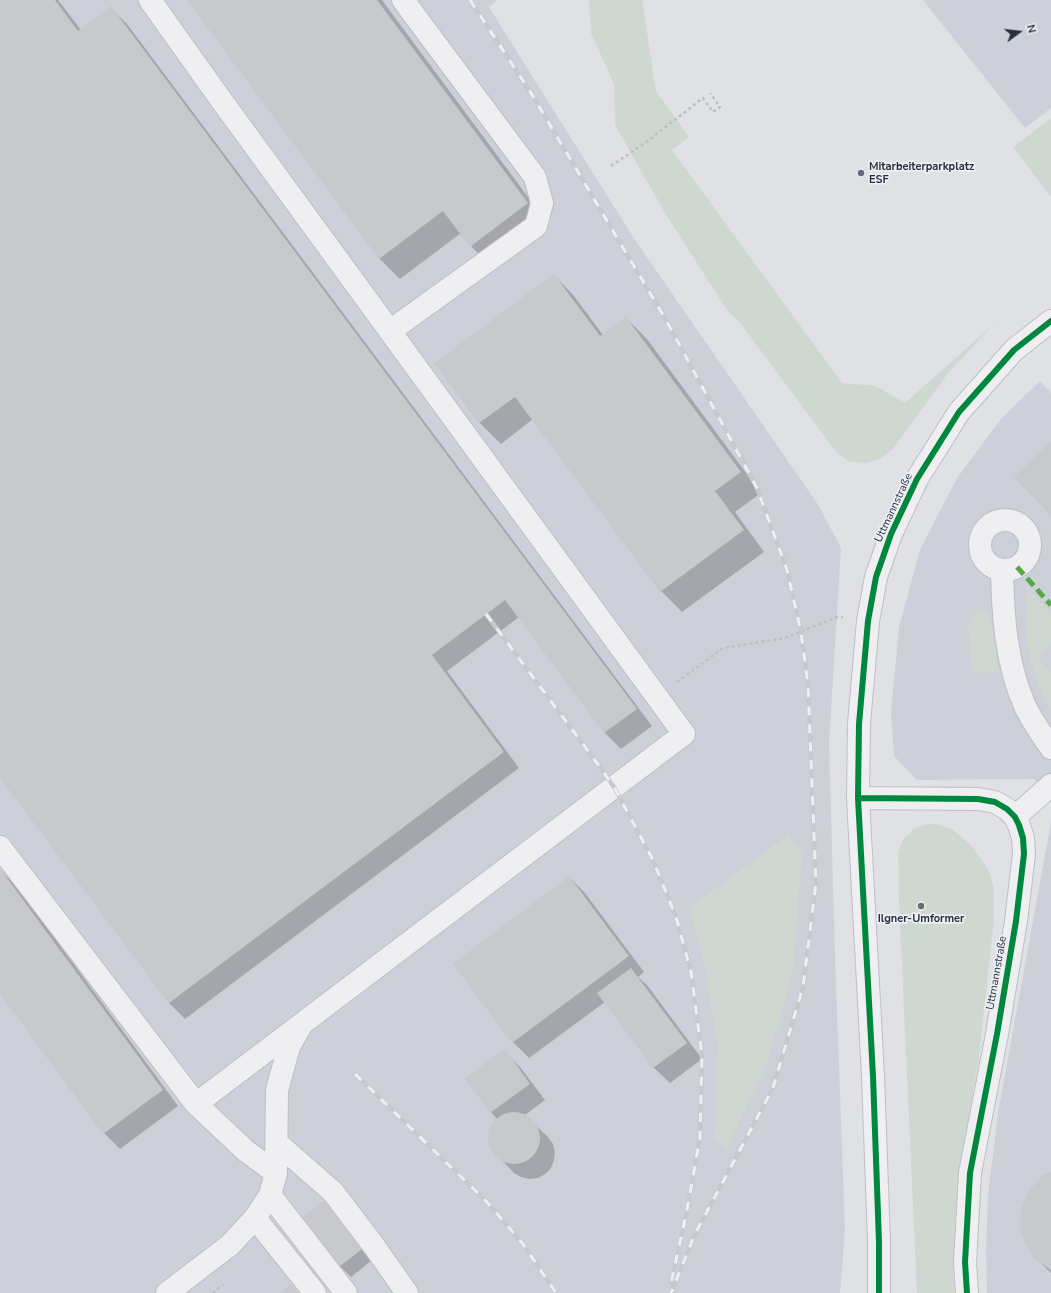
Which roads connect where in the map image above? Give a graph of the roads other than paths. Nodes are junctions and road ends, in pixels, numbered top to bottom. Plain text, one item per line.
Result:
1 (150, 0) edge
2 (403, 0) edge
3 (1051, 321) edge
4 (390, 331) junction
5 (1002, 570) dead end
6 (1051, 748) edge
7 (1051, 785) edge
8 (858, 798) junction
9 (1014, 817) junction
10 (0, 847) edge
11 (303, 1023) junction
12 (196, 1104) junction
13 (276, 1142) junction
14 (276, 1173) junction
15 (270, 1195) junction
16 (255, 1218) junction
17 (167, 1293) edge
18 (315, 1293) edge
19 (346, 1293) edge
20 (407, 1293) edge
21 (879, 1293) edge
22 (967, 1293) edge

1 - 4 street
2 - 4 street
3 - 8 street, Uttmannstraße
4 - 11 street
5 - 6 street
7 - 9 street
8 - 9 street, Uttmannstraße
8 - 21 street, Uttmannstraße
9 - 22 street, Uttmannstraße
10 - 12 street
11 - 12 street
11 - 13 street
12 - 14 street
13 - 14 street
13 - 20 street
14 - 15 street
15 - 16 street
15 - 19 street
16 - 17 street
16 - 18 street

